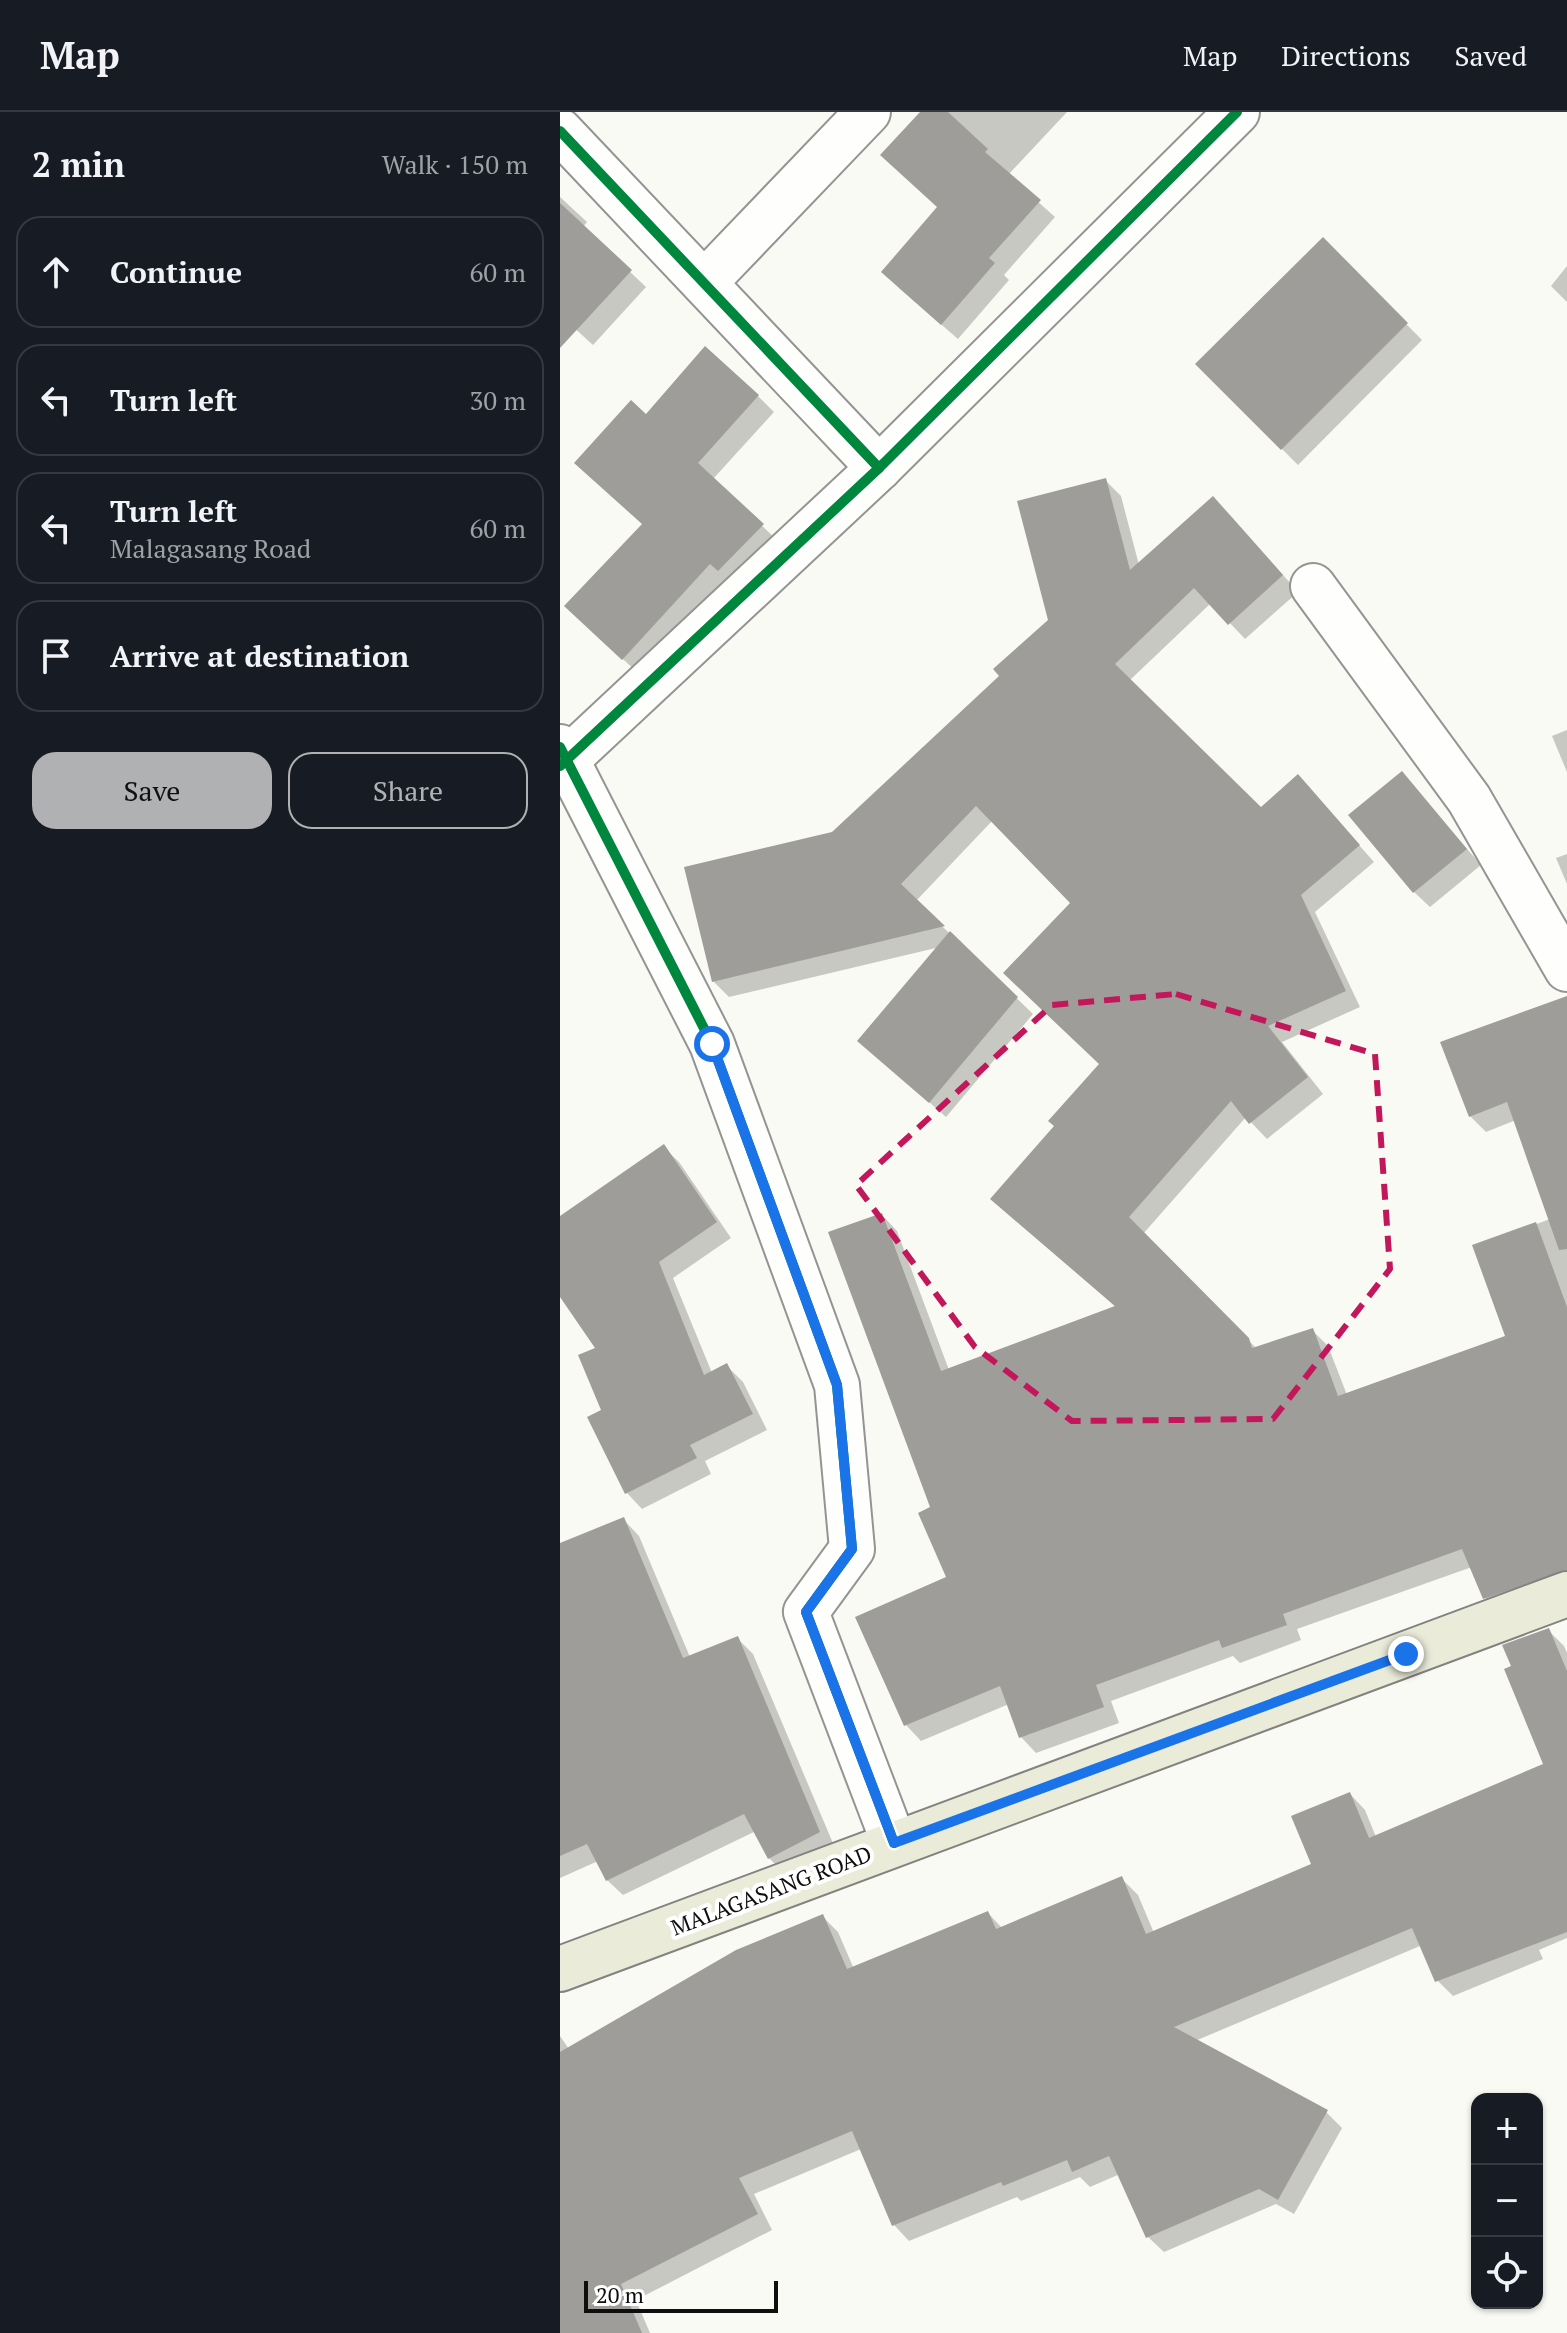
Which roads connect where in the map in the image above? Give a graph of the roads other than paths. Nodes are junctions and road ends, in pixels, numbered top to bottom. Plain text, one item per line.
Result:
1 (868, 112) edge
2 (1237, 112) edge
3 (560, 131) edge
4 (705, 282) junction
5 (879, 468) junction
6 (1313, 586) dead end
7 (562, 758) edge
8 (1567, 969) edge
9 (1567, 1594) edge
10 (894, 1843) junction
11 (560, 1969) edge

1 - 4 street
2 - 5 street
3 - 4 street
4 - 5 street
5 - 7 street
6 - 8 street
7 - 10 street
9 - 10 main road, MALAGASANG ROAD
10 - 11 main road, MALAGASANG ROAD

